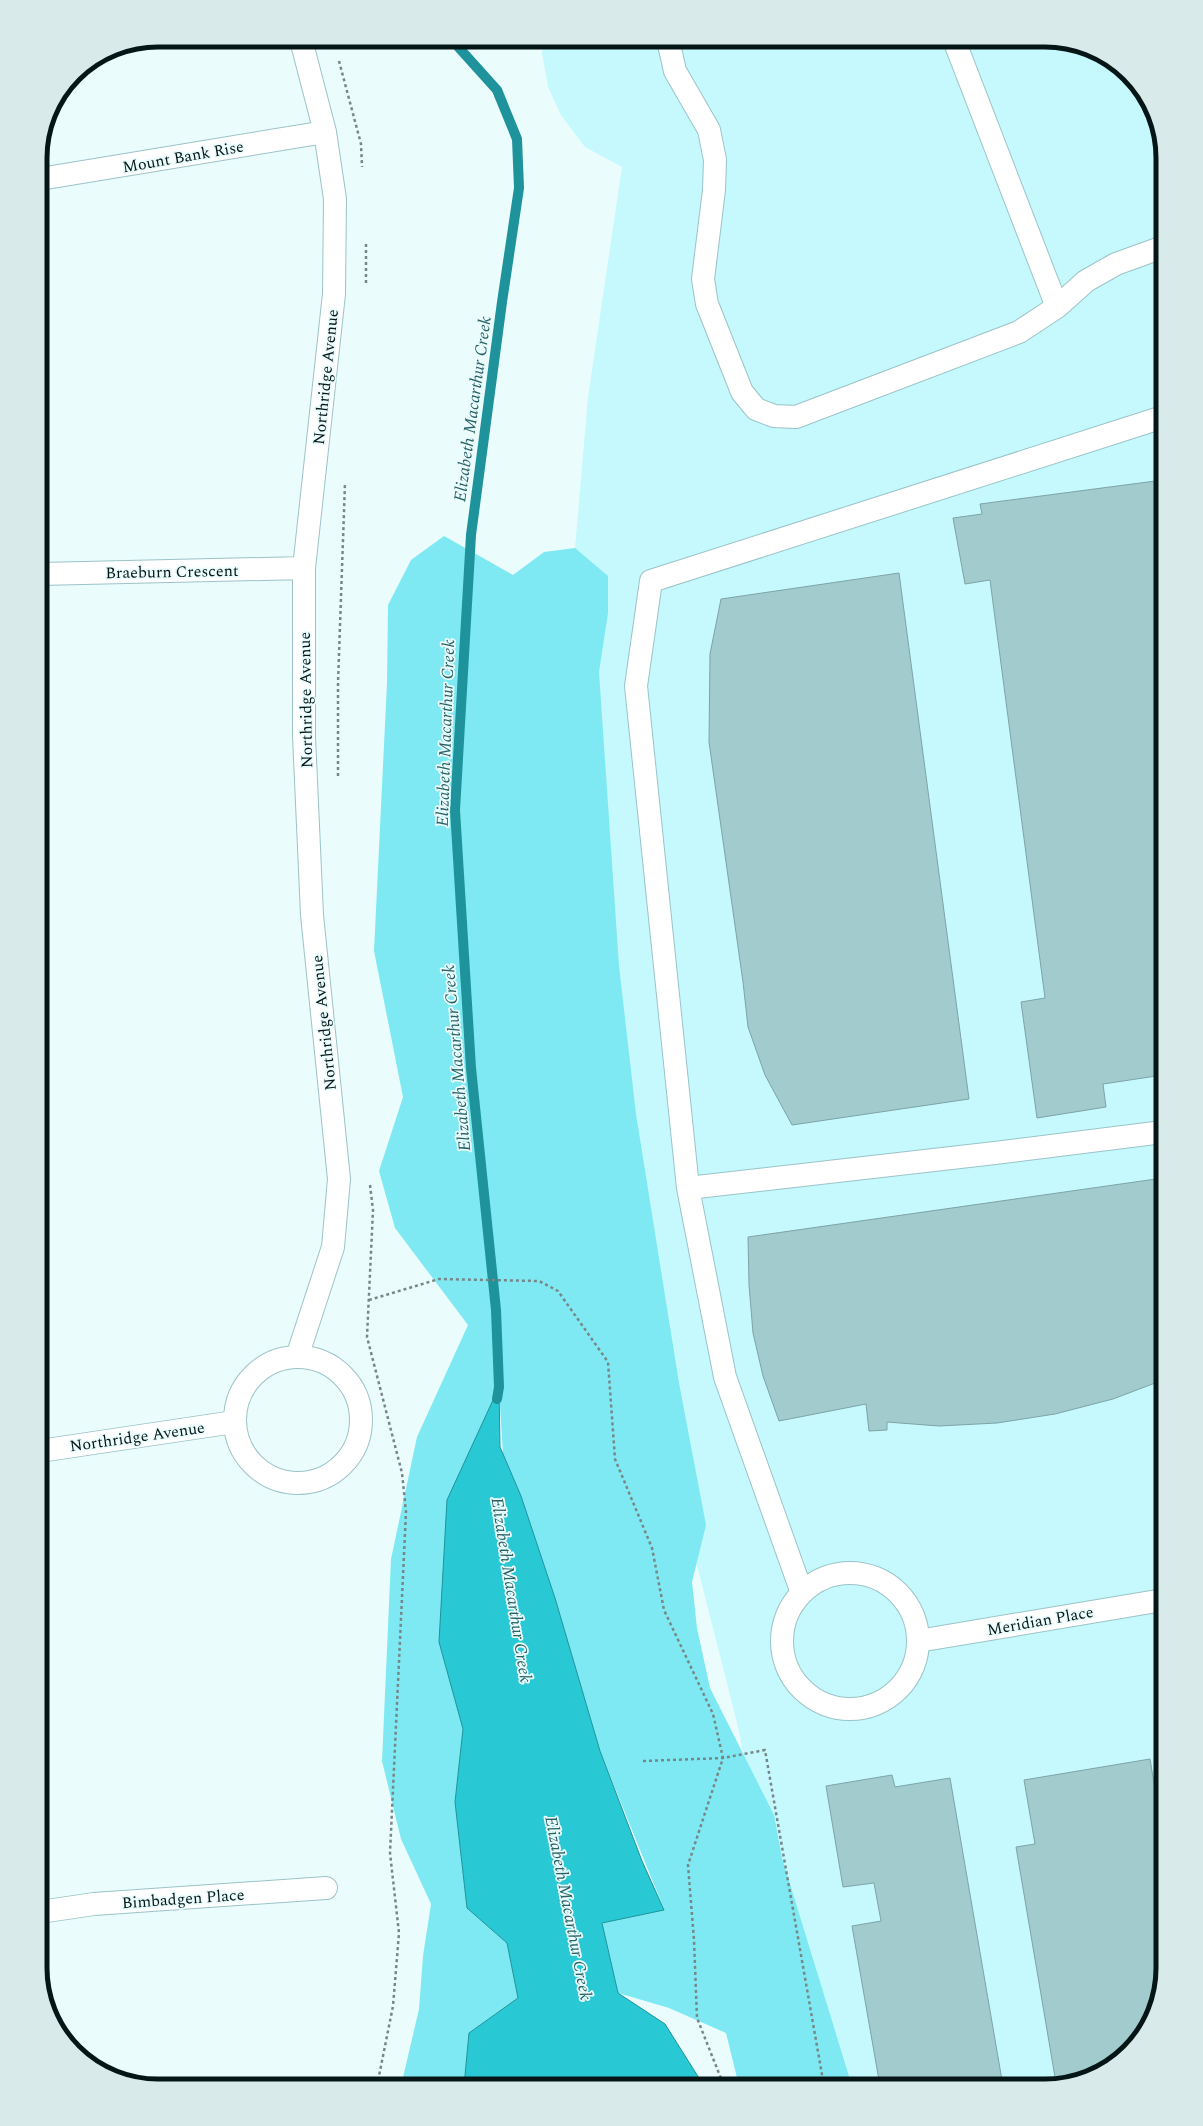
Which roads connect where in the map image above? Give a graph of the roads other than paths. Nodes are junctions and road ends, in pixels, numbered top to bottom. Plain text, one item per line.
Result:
1 (302, 47) edge
2 (670, 47) edge
3 (957, 47) edge
4 (325, 132) junction
5 (47, 178) edge
6 (1156, 249) edge
7 (1057, 306) junction
8 (1156, 419) edge
9 (304, 568) junction
10 (47, 574) edge
11 (1156, 1133) edge
12 (688, 1188) junction
13 (297, 1357) junction
14 (234, 1422) junction
15 (47, 1450) edge
16 (802, 1593) junction
17 (1156, 1601) edge
18 (918, 1641) junction
19 (326, 1888) dead end
20 (47, 1911) edge

1 - 4 street, Northridge Avenue
2 - 7 street
3 - 7 street
4 - 5 street, Mount Bank Rise
4 - 9 street, Northridge Avenue
6 - 7 street
8 - 12 street
9 - 10 street, Braeburn Crescent
9 - 13 street, Northridge Avenue
11 - 12 street
12 - 16 street
13 - 14 street
13 - 14 street
14 - 15 street, Northridge Avenue
16 - 18 street
16 - 18 street
17 - 18 street, Meridian Place
19 - 20 street, Bimbadgen Place

